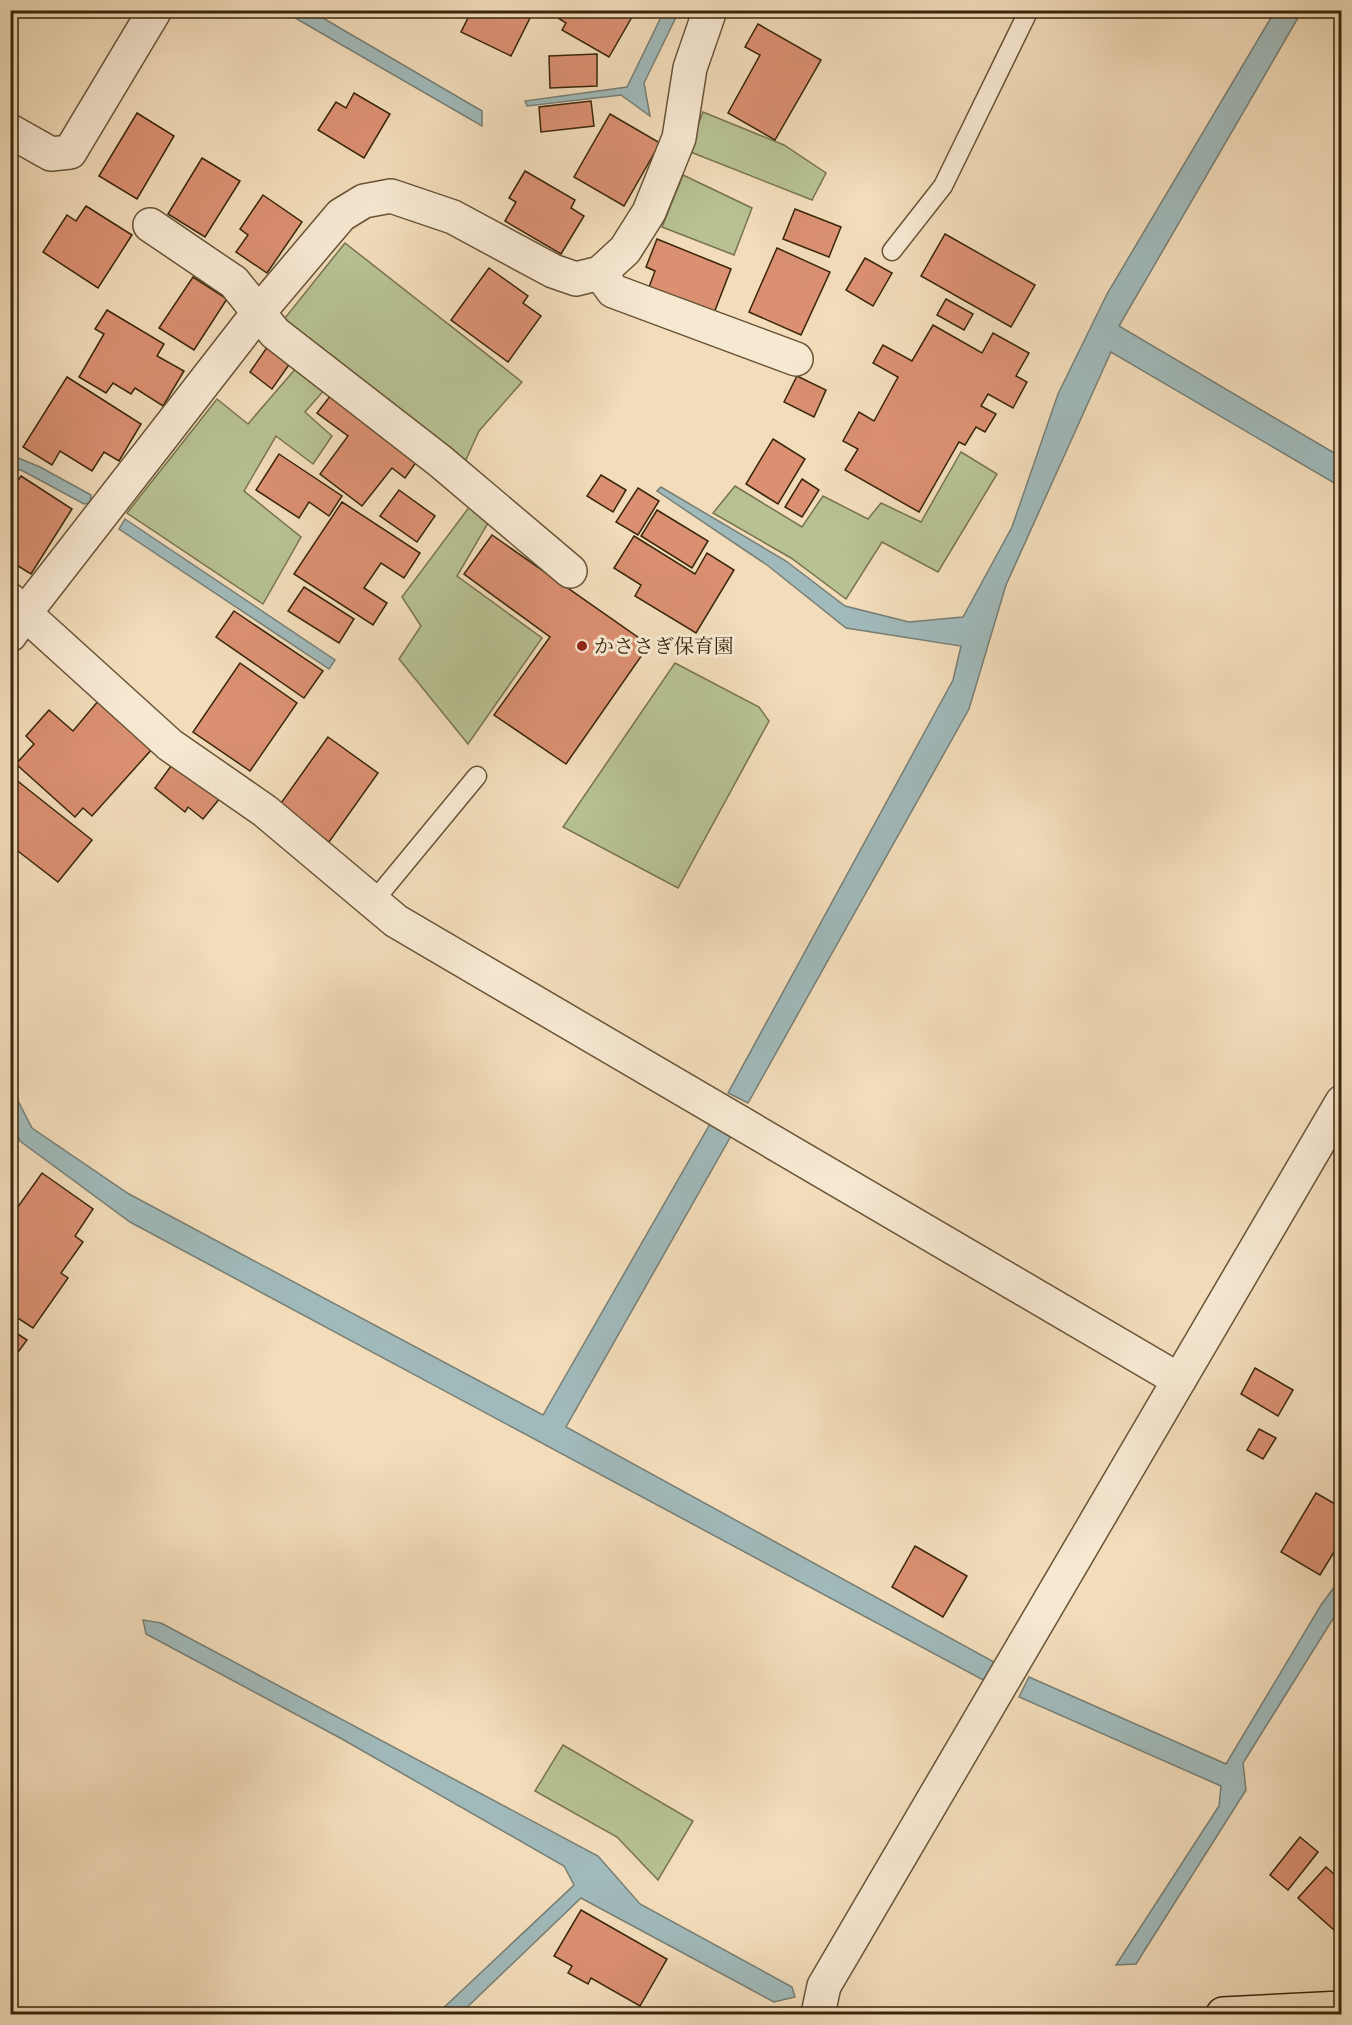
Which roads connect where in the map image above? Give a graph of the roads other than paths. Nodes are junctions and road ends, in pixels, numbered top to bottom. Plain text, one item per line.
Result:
1 (155, 10) edge
2 (710, 10) edge
3 (1029, 10) edge
4 (10, 131) edge
5 (150, 225) dead end
6 (892, 251) dead end
7 (600, 273) junction
8 (258, 314) junction
9 (796, 359) dead end
10 (570, 571) dead end
11 (16, 616) edge
12 (477, 776) dead end
13 (374, 902) junction
14 (1341, 1102) edge
15 (1179, 1380) junction
16 (1341, 2008) edge
17 (818, 2014) edge
18 (1223, 2014) edge

1 - 4 street
2 - 7 street
3 - 6 lane
5 - 8 street
7 - 8 street
7 - 9 street
8 - 10 street
8 - 11 street
11 - 13 street
12 - 13 lane
13 - 15 street
14 - 15 street
15 - 17 street
16 - 18 main road

